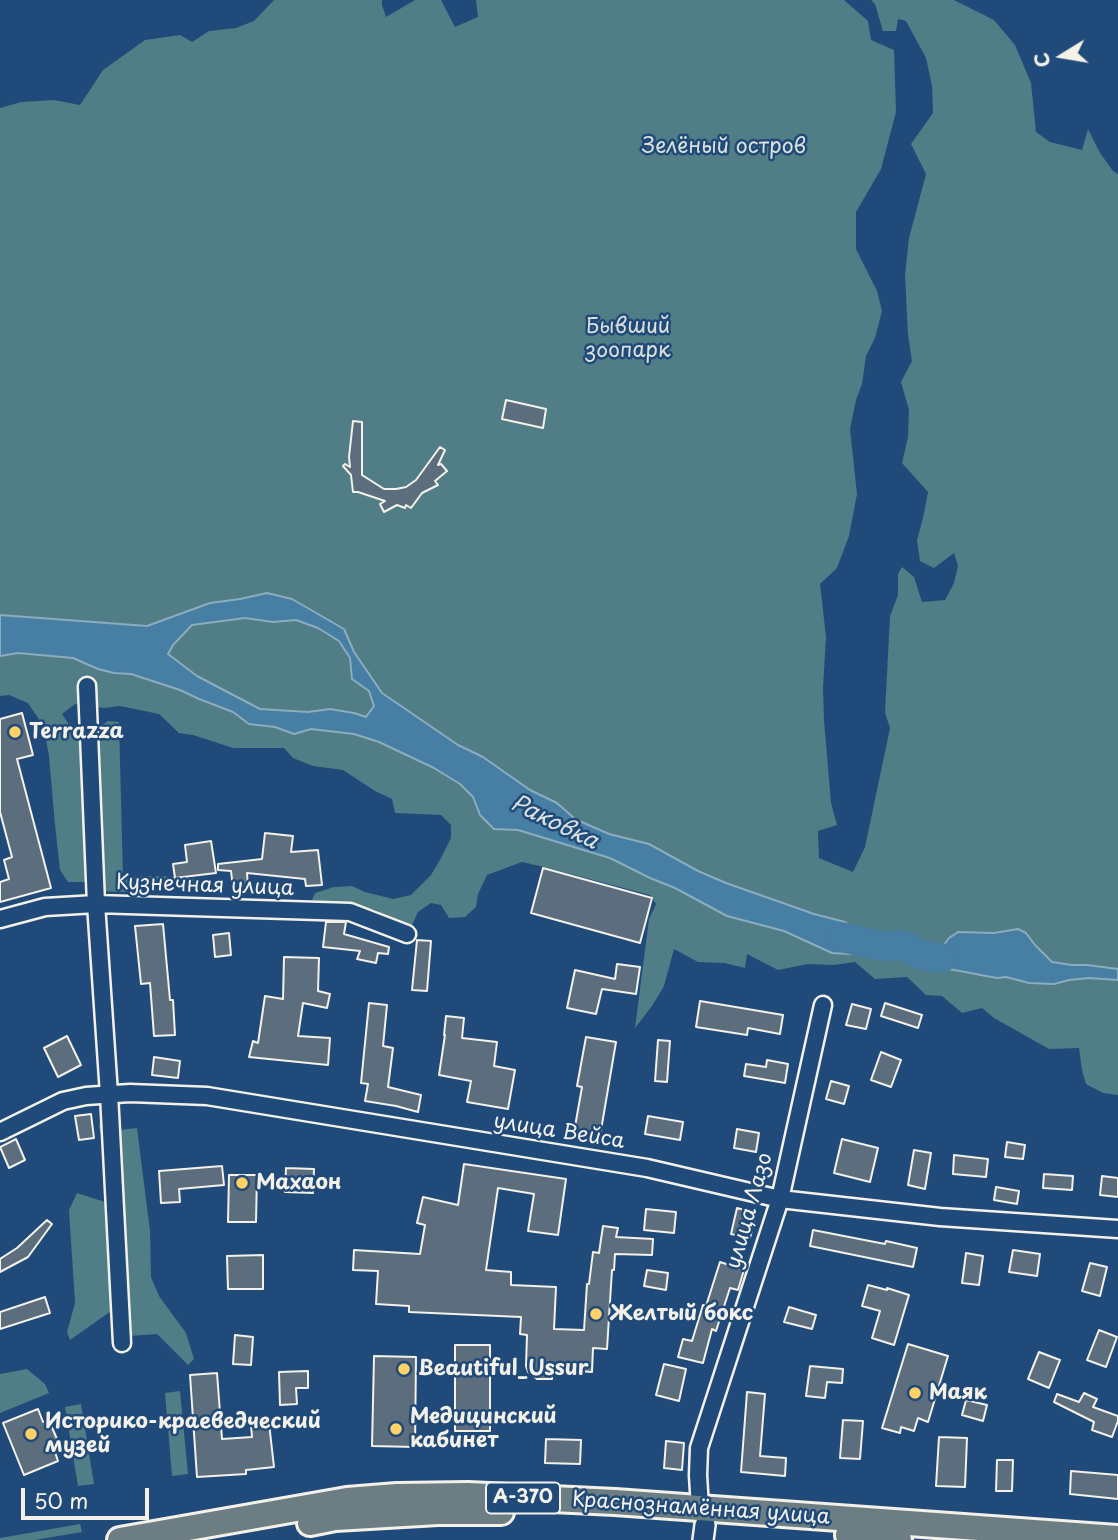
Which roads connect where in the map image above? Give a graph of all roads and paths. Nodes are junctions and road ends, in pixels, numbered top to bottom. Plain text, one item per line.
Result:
1 (87, 686) dead end
2 (96, 904) junction
3 (0, 919) edge
4 (407, 934) dead end
5 (823, 1005) dead end
6 (109, 1094) junction
7 (0, 1132) edge
8 (780, 1199) junction
9 (1118, 1229) edge
10 (122, 1343) dead end
11 (471, 1503) junction
12 (703, 1525) edge
13 (898, 1534) edge
14 (1118, 1538) edge
15 (120, 1540) edge
16 (217, 1540) edge

1 - 2 street
2 - 3 street, Кузнечная улица
2 - 4 street, Кузнечная улица
2 - 6 street
5 - 8 street, улица Лазо
6 - 7 street, улица Вейса
6 - 8 street, улица Вейса
6 - 10 street
8 - 9 street, улица Вейса
8 - 12 street, улица Лазо
11 - 12 highway, Краснознамённая улица / А-370
11 - 15 highway, Краснознамённая улица / А-370
11 - 16 highway, Краснознамённая улица / А-370
12 - 13 highway, Краснознамённая улица / А-370
13 - 14 highway, Краснознамённая улица / А-370

